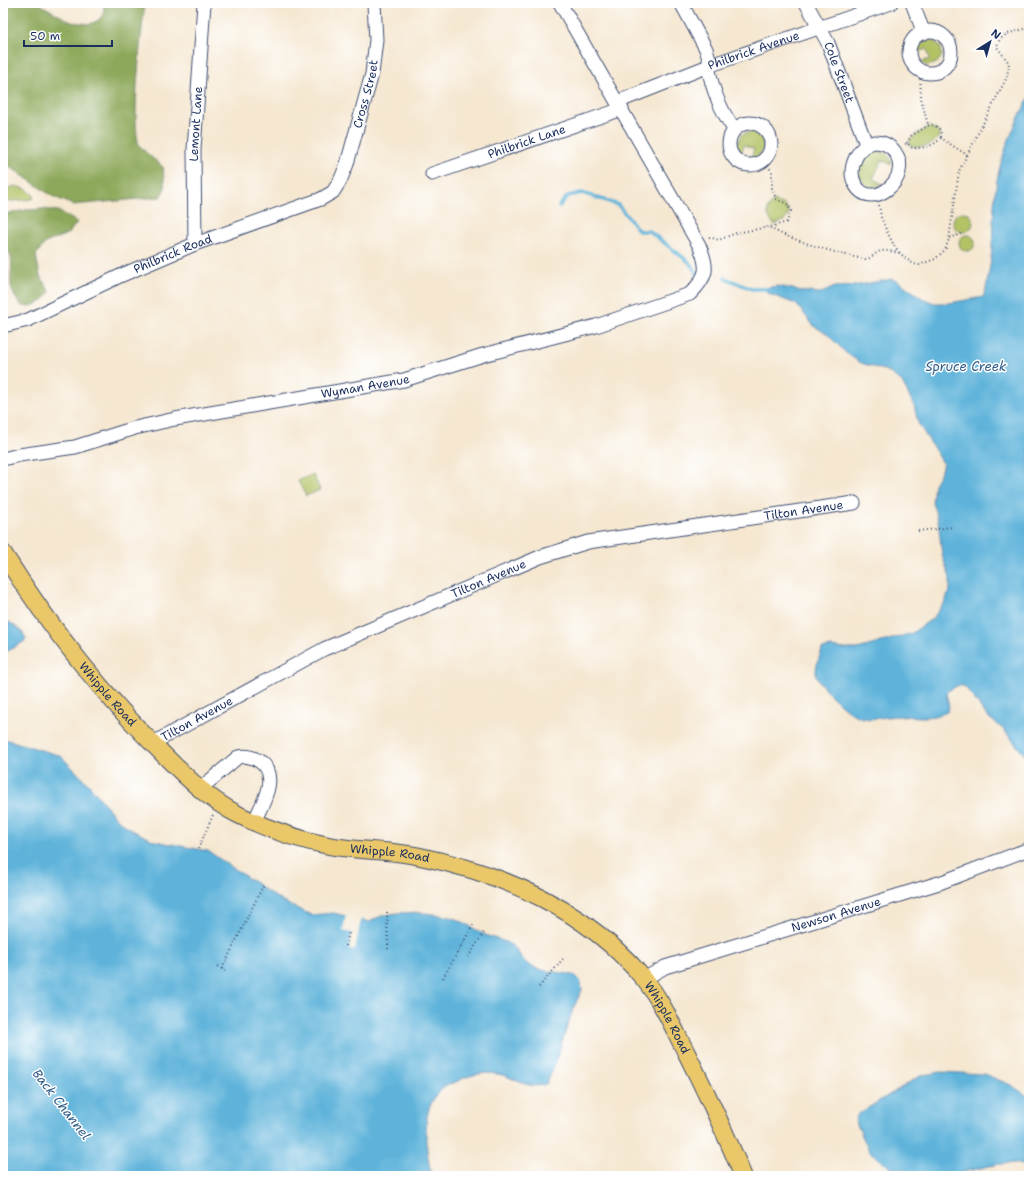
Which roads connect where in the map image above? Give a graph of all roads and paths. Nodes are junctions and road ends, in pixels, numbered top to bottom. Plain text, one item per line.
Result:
1 (204, 3) edge
2 (374, 3) edge
3 (560, 3) edge
4 (681, 3) edge
5 (806, 3) edge
6 (891, 3) edge
7 (912, 3) edge
8 (820, 27) junction
9 (1029, 28) edge
10 (924, 32) junction
11 (710, 65) junction
12 (920, 71) junction
13 (619, 106) junction
14 (928, 125) junction
15 (734, 129) junction
16 (941, 138) junction
17 (907, 143) junction
18 (866, 144) junction
19 (895, 152) junction
20 (967, 155) junction
21 (763, 161) junction
22 (432, 174) dead end
23 (340, 181) joint
24 (878, 194) junction
25 (769, 227) junction
26 (961, 234) dead end
27 (949, 238) junction
28 (703, 241) junction
29 (194, 244) junction
30 (900, 253) junction
31 (3, 326) edge
32 (3, 459) edge
33 (854, 503) dead end
34 (953, 527) dead end
35 (918, 530) dead end
36 (3, 553) edge
37 (153, 744) junction
38 (200, 789) junction
39 (220, 804) junction
40 (254, 822) junction
41 (198, 849) dead end
42 (1029, 849) edge
43 (264, 884) dead end
44 (387, 912) dead end
45 (473, 925) dead end
46 (485, 931) dead end
47 (349, 932) dead end
48 (346, 946) dead end
49 (388, 950) dead end
50 (468, 957) dead end
51 (563, 959) dead end
52 (218, 966) dead end
53 (222, 969) junction
54 (225, 971) dead end
55 (443, 978) dead end
56 (644, 979) junction
57 (539, 987) dead end
58 (743, 1176) edge

1 - 29 street, Lemont Lane
2 - 23 street, Cross Street
3 - 13 street
4 - 11 street
5 - 8 street, Cole Street
6 - 8 street, Philbrick Avenue
7 - 10 street
8 - 11 street, Philbrick Avenue
8 - 18 street, Cole Street
9 - 20 path
10 - 12 street
10 - 12 street
11 - 13 street, Philbrick Avenue
11 - 15 street
12 - 14 path
13 - 22 street, Philbrick Lane
13 - 28 street
14 - 16 path
14 - 17 path
15 - 21 street
15 - 21 street
16 - 17 path
16 - 20 path
17 - 19 path
18 - 19 street
18 - 24 street
19 - 24 street
20 - 27 path
21 - 25 path
23 - 29 street, Philbrick Road
24 - 30 path
25 - 28 path
25 - 30 path
26 - 27 path
27 - 30 path
28 - 32 street, Wyman Avenue
29 - 31 street, Philbrick Road
33 - 37 street, Tilton Avenue
34 - 35 path
36 - 37 main road, Whipple Road
37 - 38 main road, Whipple Road
38 - 39 main road, Whipple Road
38 - 40 street
39 - 40 main road, Whipple Road
39 - 41 path
40 - 56 main road, Whipple Road
42 - 56 street, Newson Avenue
43 - 53 path
44 - 49 path
45 - 55 path
46 - 50 path
47 - 48 path
51 - 57 path
52 - 53 path
53 - 54 path
56 - 58 main road, Whipple Road

